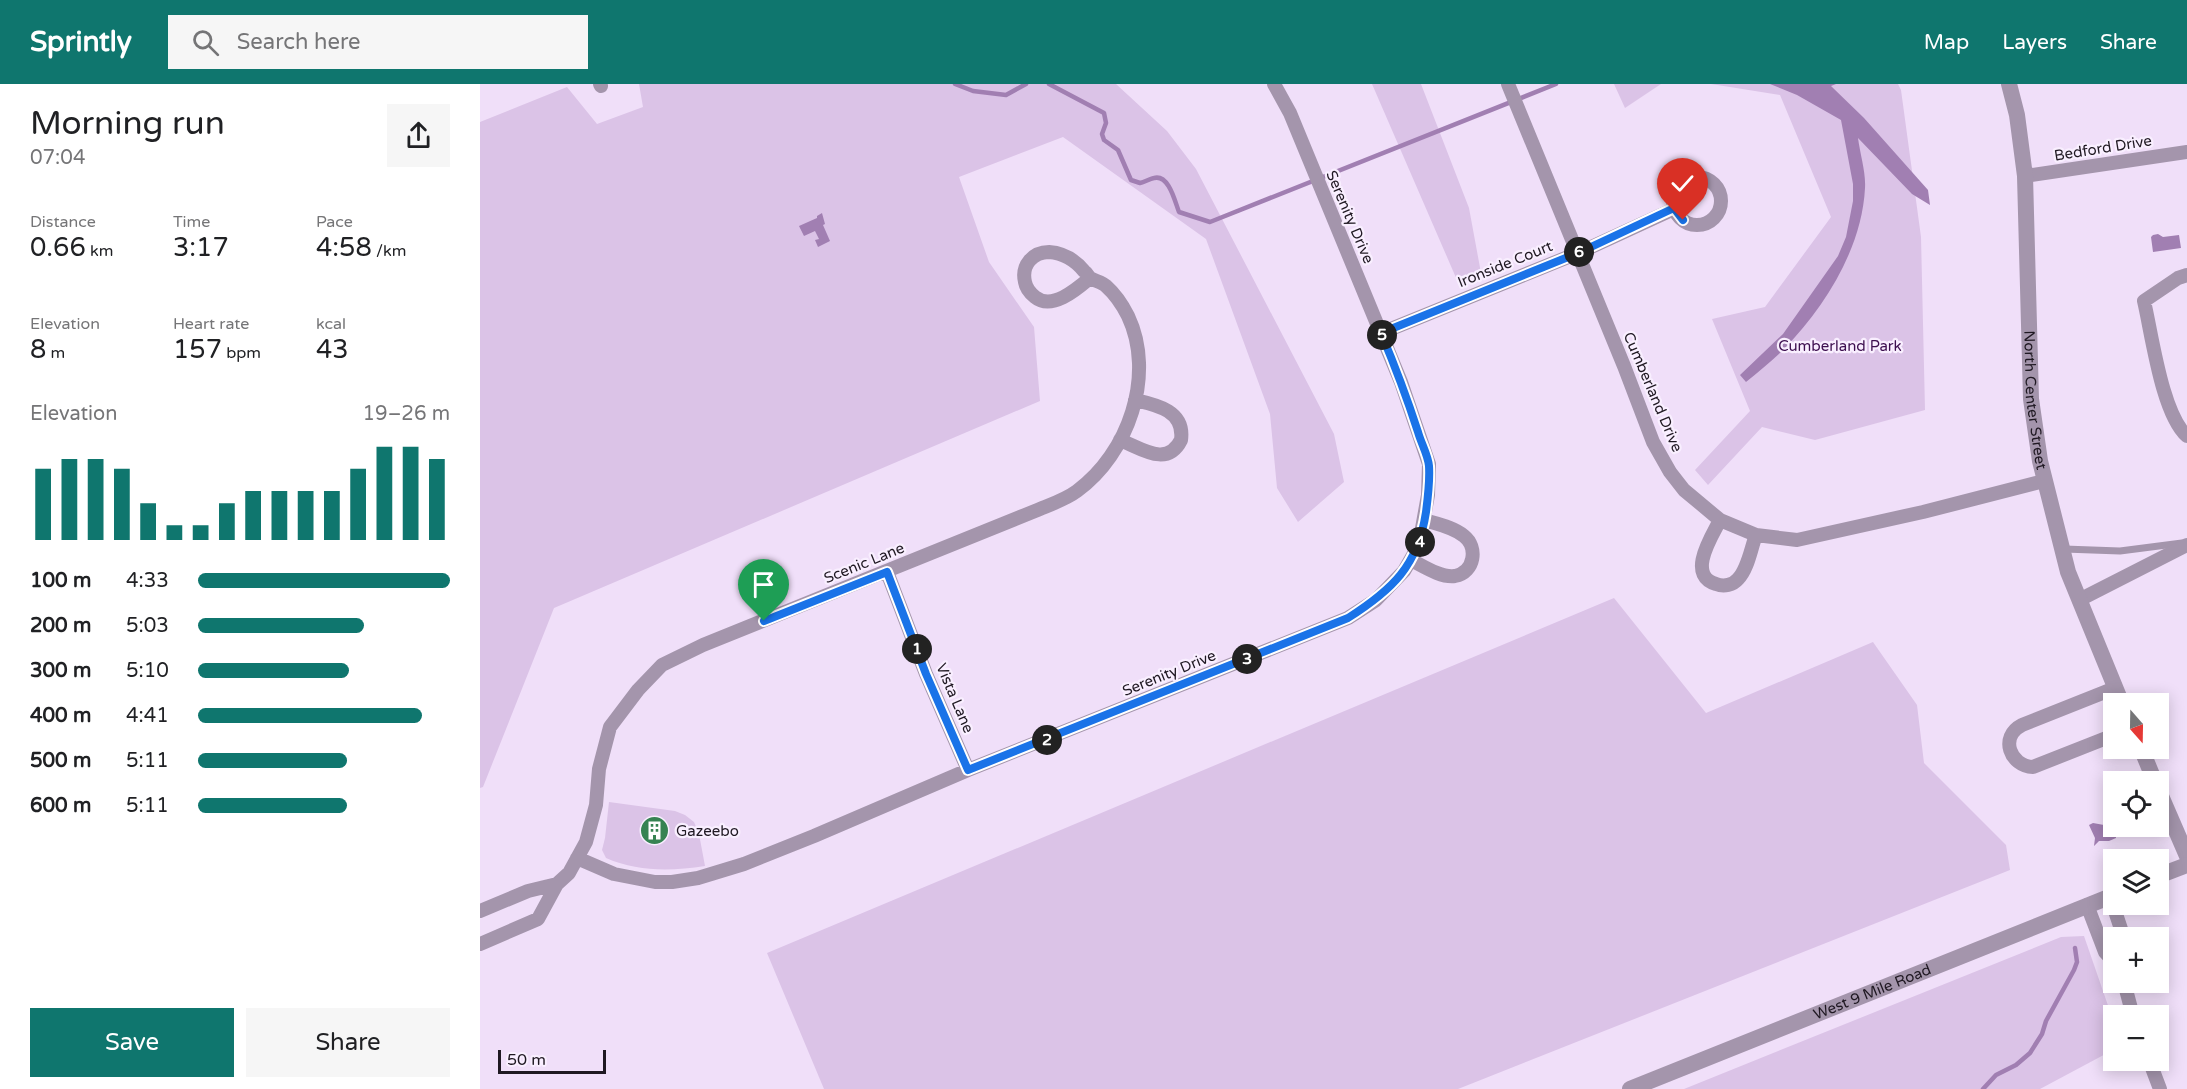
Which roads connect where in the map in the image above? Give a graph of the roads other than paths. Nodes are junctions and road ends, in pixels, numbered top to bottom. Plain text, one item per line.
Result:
1 (1274, 84) edge
2 (1508, 84) edge
3 (2009, 84) edge
4 (2187, 152) edge
5 (2025, 176) junction
6 (1674, 208) dead end
7 (1578, 253) junction
8 (2187, 275) edge
9 (1090, 278) junction
10 (1381, 333) junction
11 (1135, 400) junction
12 (2187, 436) edge
13 (1120, 440) junction
14 (2044, 481) junction
15 (1424, 520) junction
16 (1720, 520) junction
17 (1756, 535) junction
18 (2187, 543) edge
19 (2061, 549) junction
20 (1411, 560) junction
21 (887, 572) junction
22 (2079, 600) junction
23 (2118, 693) edge
24 (2103, 701) edge
25 (2103, 739) edge
26 (968, 770) junction
27 (2169, 814) edge
28 (2187, 856) edge
29 (577, 858) junction
30 (2187, 865) edge
31 (2169, 872) edge
32 (557, 884) junction
33 (2103, 899) edge
34 (2087, 905) junction
35 (480, 911) edge
36 (480, 944) edge
37 (2103, 947) edge
38 (2153, 1071) edge
39 (1630, 1089) edge
40 (2160, 1089) edge

1 - 10 street, Serenity Drive
2 - 7 street, Cumberland Drive
3 - 5 street, North Center Street
4 - 5 street, Bedford Drive
5 - 14 street, North Center Street
6 - 7 street, Ironside Court
7 - 10 street, Ironside Court
7 - 16 street, Cumberland Drive
8 - 12 street
9 - 9 street, Scenic Lane
9 - 11 street, Scenic Lane
10 - 15 street, Serenity Drive
11 - 13 street, Scenic Lane
11 - 13 street
13 - 21 street, Scenic Lane
14 - 17 street, Cumberland Drive
14 - 19 street, North Center Street
15 - 20 street, Serenity Drive
15 - 20 street
16 - 17 street, Cumberland Drive
16 - 17 street
18 - 19 lane
18 - 22 street
19 - 22 street, North Center Street
20 - 26 street, Serenity Drive
21 - 26 street, Vista Lane
21 - 29 street, Scenic Lane
22 - 23 street, North Center Street
24 - 25 street
26 - 29 street, Serenity Drive
27 - 28 street
29 - 32 street, Scenic Lane
30 - 31 street
32 - 35 street
32 - 36 street, Scenic Lane
33 - 34 street, West 9 Mile Road
34 - 37 street
34 - 39 street, West 9 Mile Road
38 - 40 street

